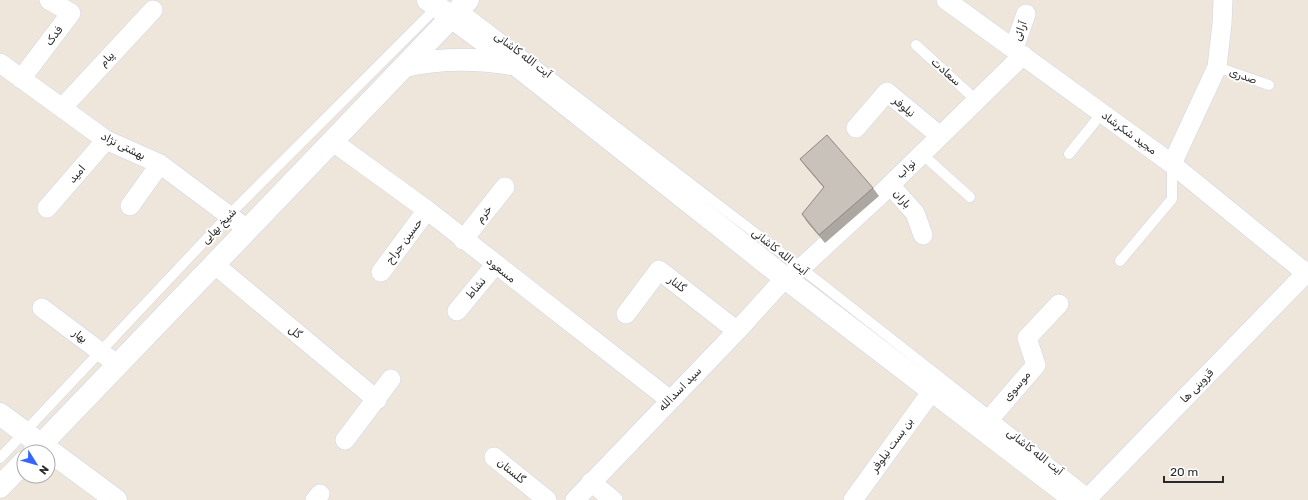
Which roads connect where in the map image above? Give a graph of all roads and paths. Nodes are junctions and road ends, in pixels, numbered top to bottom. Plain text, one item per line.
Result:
1 (50, 0) edge
2 (946, 0) edge
3 (1223, 0) edge
4 (448, 5) edge
5 (153, 10) dead end
6 (1026, 14) dead end
7 (916, 45) dead end
8 (1018, 51) junction
9 (515, 64) junction
10 (405, 66) junction
11 (1217, 67) junction
12 (7, 71) edge
13 (1269, 85) dead end
14 (976, 100) junction
15 (62, 108) junction
16 (1102, 113) junction
17 (856, 128) dead end
18 (940, 136) junction
19 (106, 140) junction
20 (332, 141) junction
21 (922, 154) junction
22 (1069, 154) dead end
23 (160, 164) junction
24 (1172, 164) junction
25 (890, 185) junction
26 (505, 187) dead end
27 (970, 197) dead end
28 (130, 206) dead end
29 (47, 208) dead end
30 (427, 210) junction
31 (229, 215) junction
32 (247, 230) junction
33 (923, 235) dead end
34 (463, 240) junction
35 (1120, 262) dead end
36 (214, 264) junction
37 (495, 265) junction
38 (381, 272) dead end
39 (793, 273) junction
40 (1307, 273) edge
41 (1060, 304) dead end
42 (42, 308) dead end
43 (457, 311) dead end
44 (626, 314) dead end
45 (737, 331) junction
46 (100, 351) junction
47 (118, 365) junction
48 (391, 379) dead end
49 (932, 391) junction
50 (377, 400) junction
51 (670, 400) junction
52 (0, 414) edge
53 (986, 423) junction
54 (345, 440) dead end
55 (33, 443) edge
56 (494, 457) dead end
57 (0, 458) edge
58 (16, 470) edge
59 (591, 482) junction
60 (0, 487) edge
61 (1087, 499) edge
62 (116, 500) edge
63 (548, 500) edge
64 (575, 500) edge
65 (613, 500) edge
66 (853, 500) edge

1 - 12 street, فدک
2 - 8 street, مجید شکرشاد
3 - 11 street
4 - 9 main road, آیت الله کاشانی
4 - 10 main road, شیخ بهایی
4 - 31 lane, شیخ بهایی
4 - 39 lane, آیت الله کاشانی
5 - 15 street, پیام
6 - 8 street, آرائی
7 - 14 lane, سعادت
8 - 14 street, نواب
8 - 16 street, مجید شکرشاد
9 - 10 main road
9 - 39 main road, آیت الله کاشانی
10 - 20 main road, شیخ بهایی
11 - 13 lane, صدری
11 - 24 street
12 - 15 street, بهشتی نژاد
14 - 18 street, نواب
15 - 19 street, بهشتی نژاد
16 - 22 lane
16 - 24 street, مجید شکرشاد
17 - 18 street, نیلوفر
18 - 21 street, نواب
19 - 23 street, بهشتی نژاد
19 - 29 street, امید
20 - 30 street, مسعود
20 - 32 main road, شیخ بهایی
21 - 25 street, نواب
21 - 27 lane
23 - 28 street
23 - 31 street, بهشتی نژاد
24 - 35 lane
24 - 40 street, مجید شکرشاد
25 - 33 street, باران
25 - 39 street, نواب
26 - 34 street, خرم
30 - 34 street, مسعود
30 - 38 street, حسین جراح
31 - 32 street, بهشتی نژاد
31 - 46 lane, شیخ بهایی
32 - 36 main road, شیخ بهایی
34 - 37 street, مسعود
36 - 47 main road, شیخ بهایی
36 - 50 street, گل
37 - 43 street, نشاط
37 - 51 street, مسعود
39 - 45 street, سید اسدالله
39 - 49 main road, آیت الله کاشانی
39 - 53 lane, آیت الله کاشانی
40 - 61 street, قزوینی ها
41 - 53 street, موسوی
42 - 46 street, بهار
44 - 45 street, گلنار
45 - 51 street, سید اسدالله
46 - 47 street, بهار
46 - 55 lane, شیخ بهایی
47 - 55 main road, شیخ بهایی
48 - 50 street
49 - 53 main road, آیت الله کاشانی
49 - 66 street, بن بست نیلوفر
50 - 54 street
51 - 59 street, سید اسدالله
52 - 55 main road
53 - 61 main road, آیت الله کاشانی
55 - 57 lane, شیخ بهایی
55 - 62 main road
56 - 63 street, گلستان
58 - 60 main road
59 - 64 street, سید اسدالله
59 - 65 street

